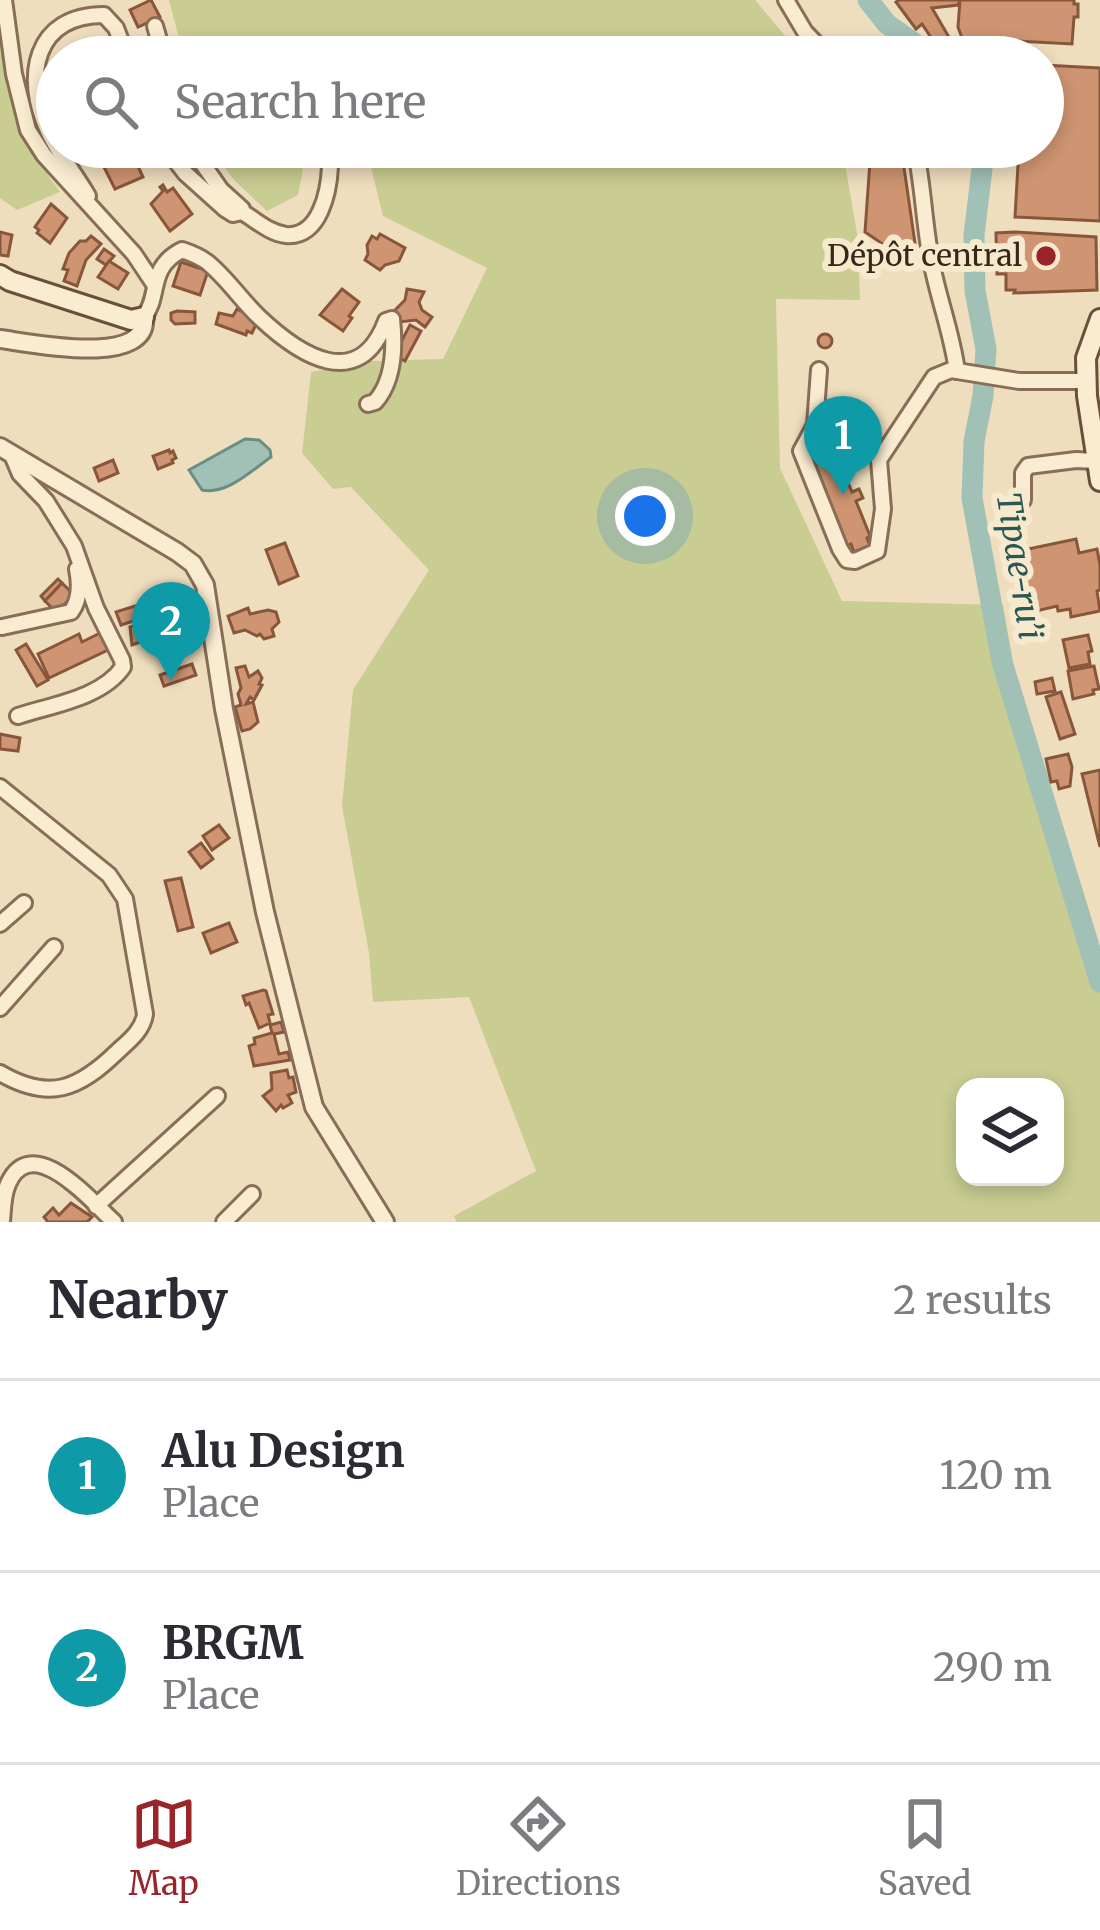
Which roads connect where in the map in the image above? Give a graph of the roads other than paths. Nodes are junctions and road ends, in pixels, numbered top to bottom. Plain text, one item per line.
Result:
1 (7, 0) edge
2 (786, 0) edge
3 (155, 26) dead end
4 (48, 36) edge
5 (118, 36) edge
6 (158, 36) edge
7 (809, 36) edge
8 (36, 141) edge
9 (56, 168) edge
10 (70, 168) edge
11 (181, 168) edge
12 (205, 168) edge
13 (329, 168) edge
14 (920, 168) edge
15 (242, 212) junction
16 (99, 216) junction
17 (0, 275) edge
18 (154, 284) junction
19 (144, 317) junction
20 (1098, 325) edge
21 (0, 339) edge
22 (819, 370) dead end
23 (962, 372) junction
24 (1086, 381) junction
25 (368, 404) dead end
26 (6, 451) edge
27 (1096, 461) junction
28 (1100, 482) edge
29 (1023, 500) dead end
30 (74, 546) junction
31 (2, 627) edge
32 (18, 716) dead end
33 (0, 787) edge
34 (24, 903) dead end
35 (0, 925) edge
36 (54, 947) dead end
37 (0, 1008) edge
38 (0, 1072) edge
39 (217, 1096) dead end
40 (252, 1194) dead end
41 (96, 1206) junction
42 (2, 1222) edge
43 (114, 1222) edge
44 (224, 1222) edge
45 (385, 1222) edge

1 - 8 street
2 - 7 street
3 - 6 street
4 - 5 street
9 - 16 street
10 - 16 street
11 - 15 street
12 - 15 street
13 - 15 street
14 - 23 street
16 - 18 street
17 - 19 main road
18 - 19 street
18 - 25 street
19 - 21 street
20 - 24 main road
22 - 23 street
23 - 24 street
24 - 27 main road
26 - 30 street
26 - 45 street
27 - 28 main road
27 - 29 street
30 - 31 street
30 - 32 street
33 - 38 street
34 - 35 street
36 - 37 street
39 - 41 street
40 - 44 street
41 - 42 street
41 - 43 street

